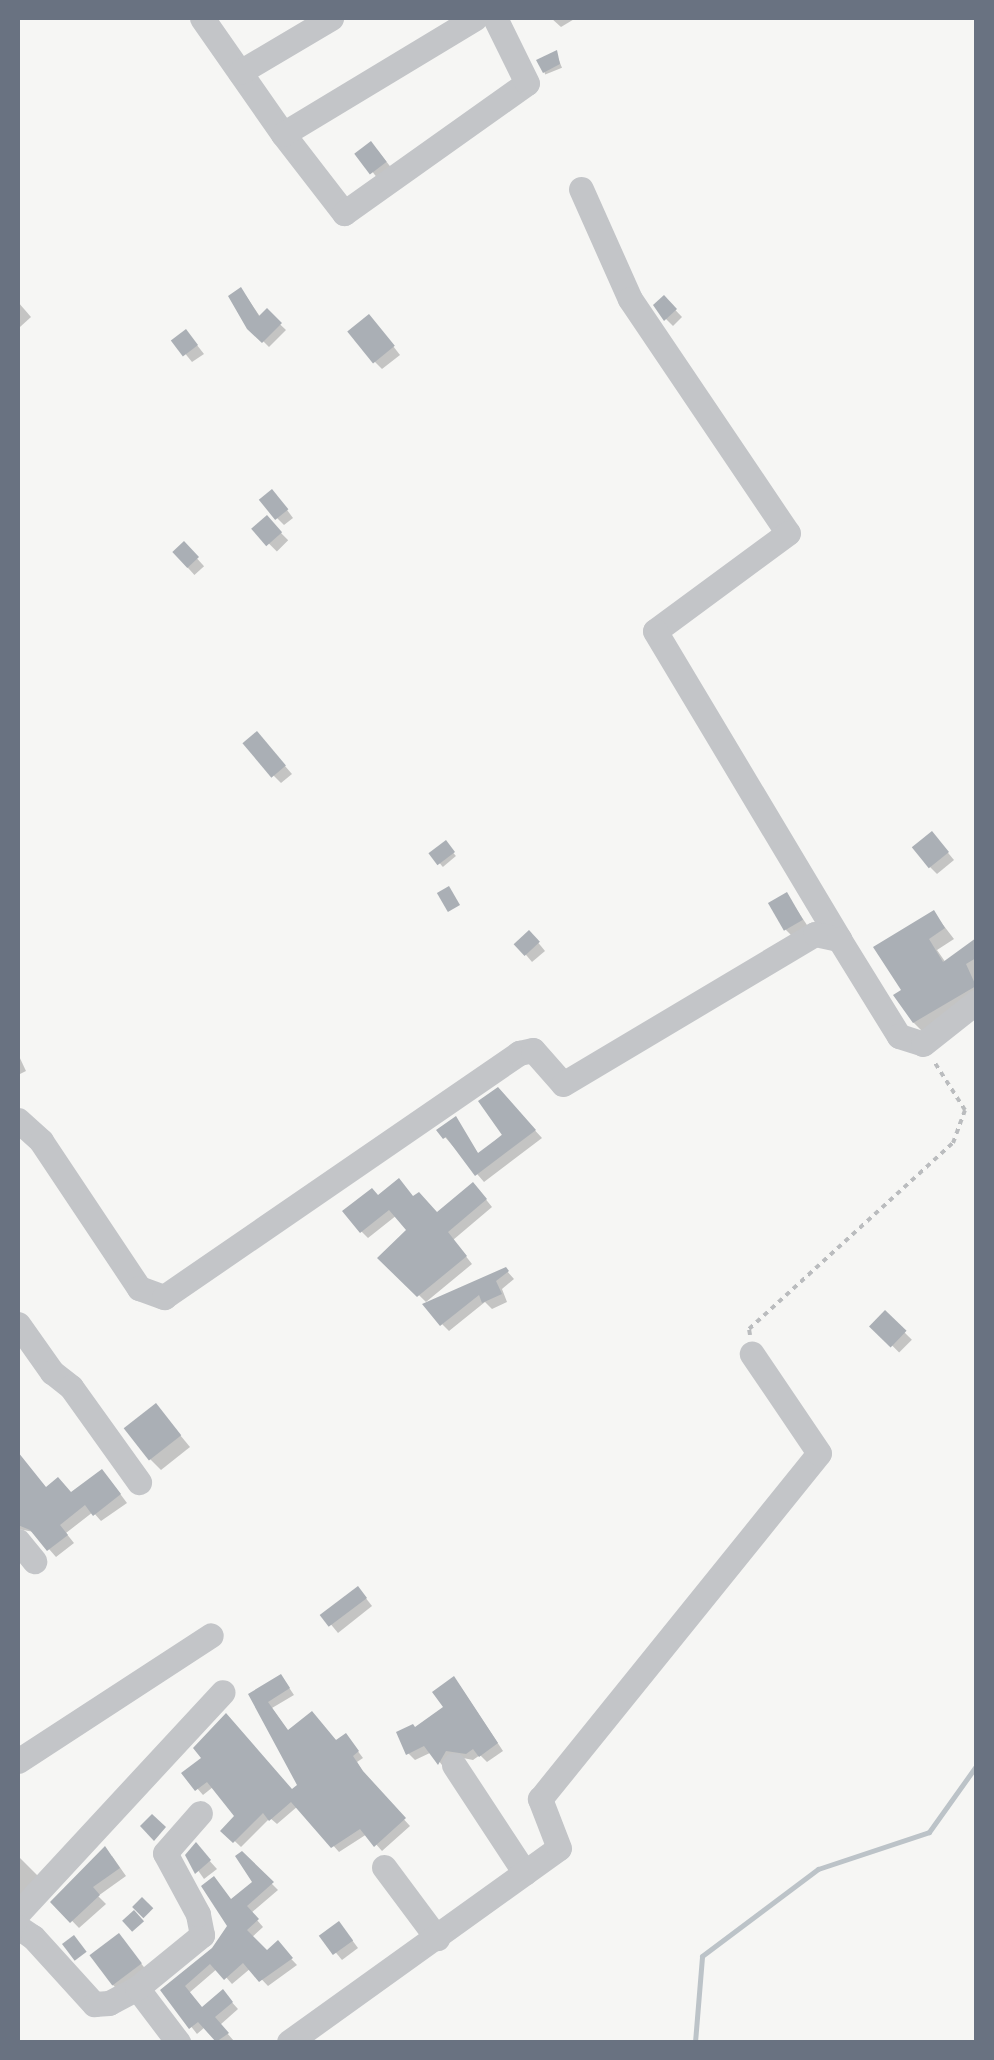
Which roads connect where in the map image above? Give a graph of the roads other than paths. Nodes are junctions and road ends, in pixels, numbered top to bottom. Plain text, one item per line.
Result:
1 (202, 18) edge
2 (332, 18) edge
3 (476, 18) edge
4 (494, 18) edge
5 (240, 72) junction
6 (283, 134) junction
7 (581, 189) dead end
8 (839, 939) junction
9 (976, 1002) edge
10 (18, 1120) edge
11 (18, 1324) edge
12 (752, 1354) road end
13 (138, 1482) dead end
14 (211, 1635) dead end
15 (223, 1692) dead end
16 (18, 1761) edge
17 (454, 1766) dead end
18 (200, 1813) dead end
19 (384, 1867) dead end
20 (526, 1873) junction
21 (18, 1913) edge
22 (18, 1927) edge
23 (437, 1938) junction
24 (136, 1988) junction
25 (178, 2042) edge
26 (289, 2042) edge

1 - 5 street
2 - 5 street
3 - 6 street
4 - 6 street
5 - 6 street
7 - 8 street
8 - 9 street
8 - 10 street
11 - 13 street
12 - 20 street
14 - 16 street
15 - 21 street
17 - 20 street
18 - 24 street
19 - 23 street
20 - 23 street
22 - 24 street
23 - 26 street
24 - 25 street

